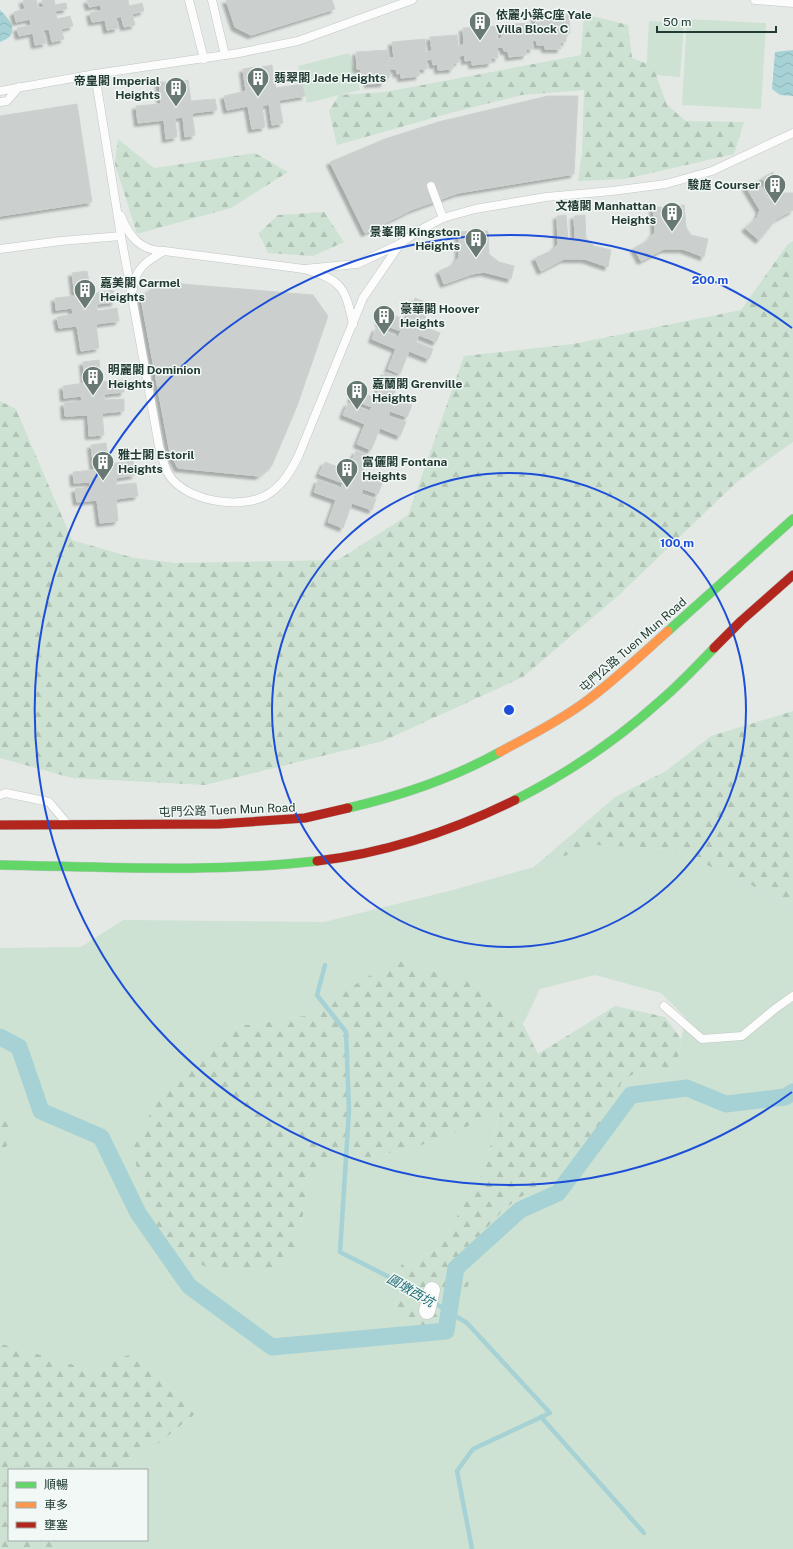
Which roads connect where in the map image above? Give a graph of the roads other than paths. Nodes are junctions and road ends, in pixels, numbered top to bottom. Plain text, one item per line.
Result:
1 (189, 0) edge
2 (212, 0) edge
3 (412, 0) edge
4 (755, 0) edge
5 (793, 3) edge
6 (225, 55) junction
7 (204, 58) junction
8 (95, 74) junction
9 (19, 87) junction
10 (0, 91) edge
11 (0, 102) edge
12 (793, 133) edge
13 (431, 186) dead end
14 (115, 198) junction
15 (443, 218) junction
16 (121, 236) junction
17 (400, 244) junction
18 (0, 249) edge
19 (164, 251) junction
20 (304, 269) junction
21 (133, 307) junction
22 (353, 324) junction
23 (793, 519) edge
24 (793, 575) edge
25 (0, 795) edge
26 (0, 825) edge
27 (69, 825) junction
28 (0, 865) edge
29 (793, 996) edge
30 (664, 1006) dead end
31 (432, 1290) dead end
32 (427, 1311) dead end

1 - 7 lane
2 - 6 lane
3 - 6 lane
4 - 5 lane
6 - 7 lane
7 - 8 lane
8 - 9 lane
8 - 14 lane
9 - 10 lane
9 - 11 lane
12 - 15 lane
13 - 15 lane
14 - 16 lane
14 - 19 lane
15 - 17 lane
16 - 18 lane
16 - 21 lane
17 - 20 lane
17 - 22 lane
19 - 20 lane
19 - 21 lane
20 - 22 lane
21 - 22 lane
23 - 27 highway, 屯門公路 Tuen Mun Road
24 - 28 highway
25 - 27 lane
26 - 27 highway, 屯門公路 Tuen Mun Road
29 - 30 lane
31 - 32 street

